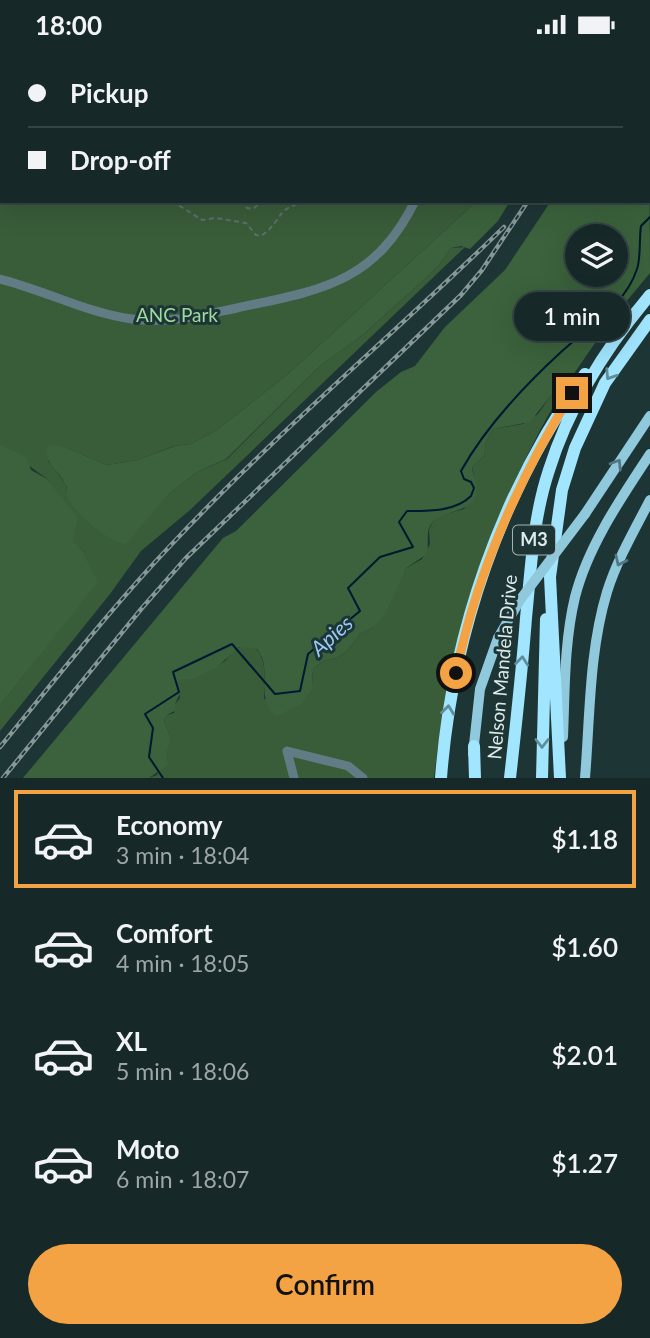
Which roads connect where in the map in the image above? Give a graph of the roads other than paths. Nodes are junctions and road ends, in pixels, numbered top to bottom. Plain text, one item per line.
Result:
1 (414, 203) edge
2 (0, 279) edge
3 (650, 295) edge
4 (650, 320) edge
5 (627, 322) junction
6 (650, 416) edge
7 (650, 454) edge
8 (650, 500) edge
9 (550, 577) junction
10 (474, 746) junction
11 (294, 778) edge
12 (363, 778) edge
13 (441, 778) edge
14 (469, 778) edge
15 (475, 778) edge
16 (510, 778) edge
17 (542, 778) edge
18 (561, 778) edge
19 (585, 778) edge

1 - 2 lane
3 - 5 highway, Nelson Mandela Drive / M3
4 -> 9 highway, Nelson Mandela Drive / M3
13 -> 5 highway
16 -> 5 highway, Nelson Mandela Drive / M3
10 -> 6 main road, bridge
7 - 18 main road
8 -> 19 main road
9 -> 17 highway
9 - 18 highway, Nelson Mandela Drive / M3
10 - 14 main road
10 - 15 highway
11 - 12 lane

